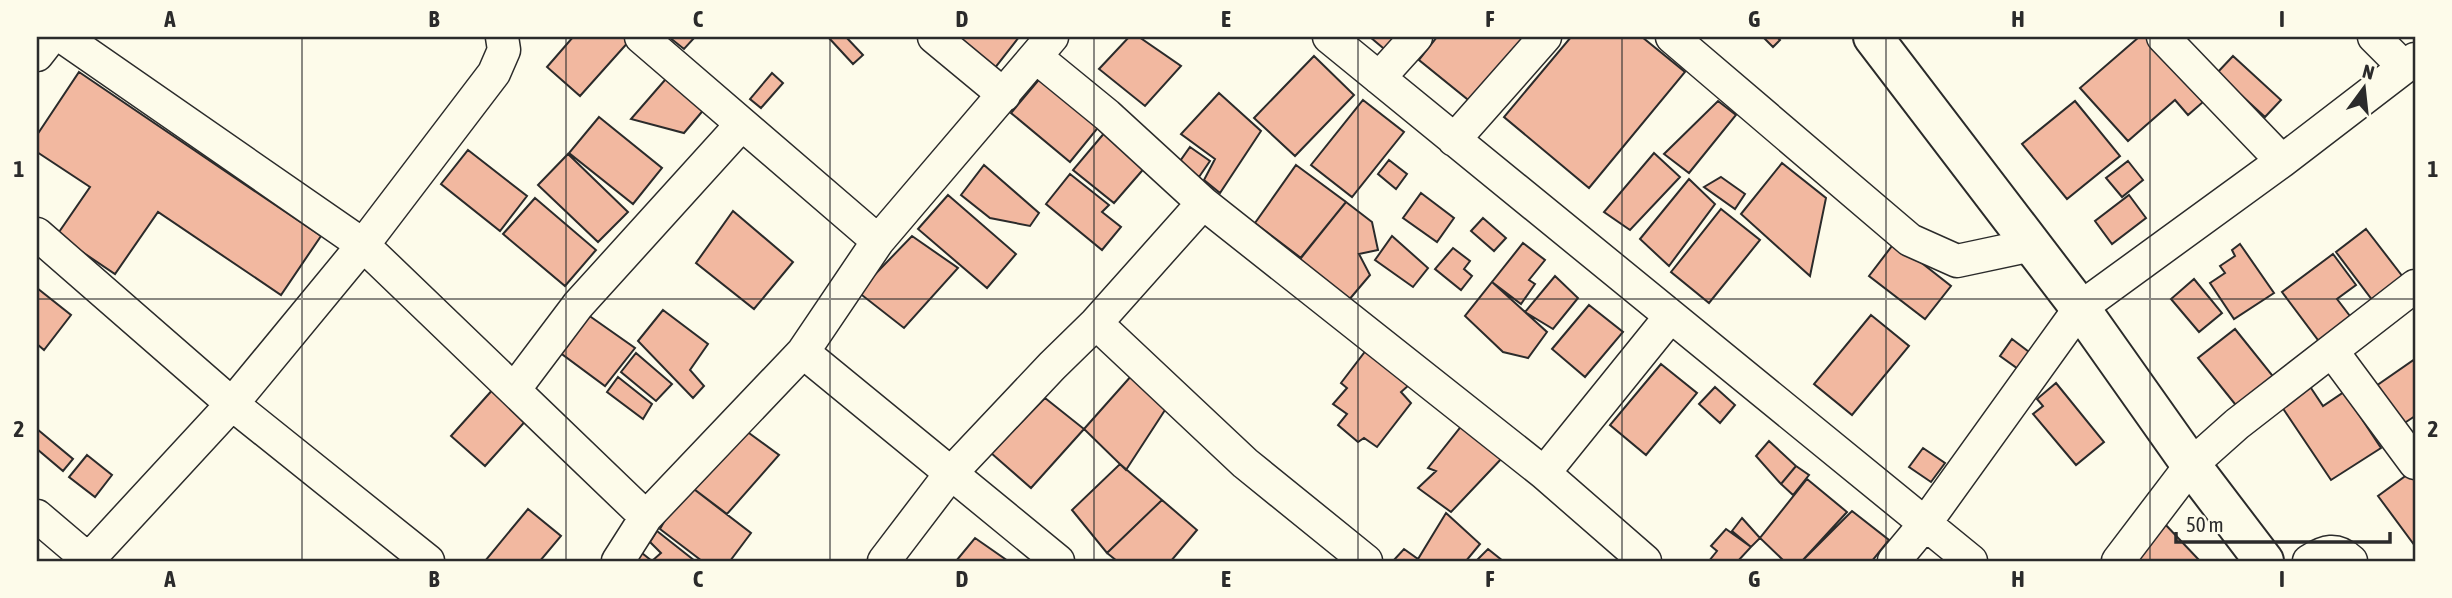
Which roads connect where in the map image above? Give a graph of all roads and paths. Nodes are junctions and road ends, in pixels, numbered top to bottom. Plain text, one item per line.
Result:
1 (51, 37) edge
2 (63, 37) edge
3 (641, 37) edge
4 (934, 37) edge
5 (1329, 37) edge
6 (1416, 37) edge
7 (1545, 37) edge
8 (1672, 37) edge
9 (1873, 37) edge
10 (2163, 37) edge
11 (2374, 37) edge
12 (511, 41) edge
13 (1044, 47) edge
14 (37, 55) edge
15 (2409, 63) edge
16 (1379, 78) junction
17 (1004, 94) junction
18 (742, 124) junction
19 (1454, 140) junction
20 (2282, 160) junction
21 (1203, 203) junction
22 (37, 234) edge
23 (878, 241) junction
24 (363, 245) junction
25 (2032, 245) junction
26 (2415, 286) edge
27 (2080, 308) junction
28 (1670, 317) junction
29 (1096, 323) junction
30 (2332, 351) junction
31 (803, 352) junction
32 (514, 390) junction
33 (232, 404) junction
34 (2415, 463) edge
35 (2191, 465) junction
36 (951, 473) junction
37 (1544, 473) junction
38 (37, 516) edge
39 (646, 517) junction
40 (1924, 525) junction
41 (89, 561) edge
42 (428, 561) edge
43 (618, 561) edge
44 (884, 561) edge
45 (1058, 561) edge
46 (1366, 561) edge
47 (1645, 561) edge
48 (1894, 561) edge
49 (1971, 561) edge
50 (2118, 561) edge
51 (2264, 561) edge
52 (2309, 561) edge
53 (2351, 561) edge

1 - 14 street
2 - 24 street
3 - 18 street
4 - 17 street
5 - 16 street
6 - 16 street
7 - 19 street
8 - 25 street
9 - 25 main road
10 - 20 street
11 - 15 street
12 - 24 street
13 - 17 street
13 - 21 street
15 - 20 street
16 - 19 street
17 - 23 street
18 - 23 street
18 - 32 street
19 - 28 street
20 - 27 street
21 - 29 street
21 - 37 street
22 - 33 street
23 - 31 street
24 - 32 street
24 - 33 street
25 - 27 main road
26 - 30 street
27 - 35 main road
27 - 40 street
28 - 37 street
28 - 40 street
29 - 36 street
29 - 46 street
30 - 34 street
30 - 35 street
31 - 36 street
31 - 39 street
32 - 39 street
33 - 41 street
33 - 42 street
35 - 50 street
35 - 51 main road
36 - 44 street
36 - 45 street
37 - 47 street
38 - 41 street
39 - 43 street
40 - 48 street
40 - 49 street
52 - 53 street

